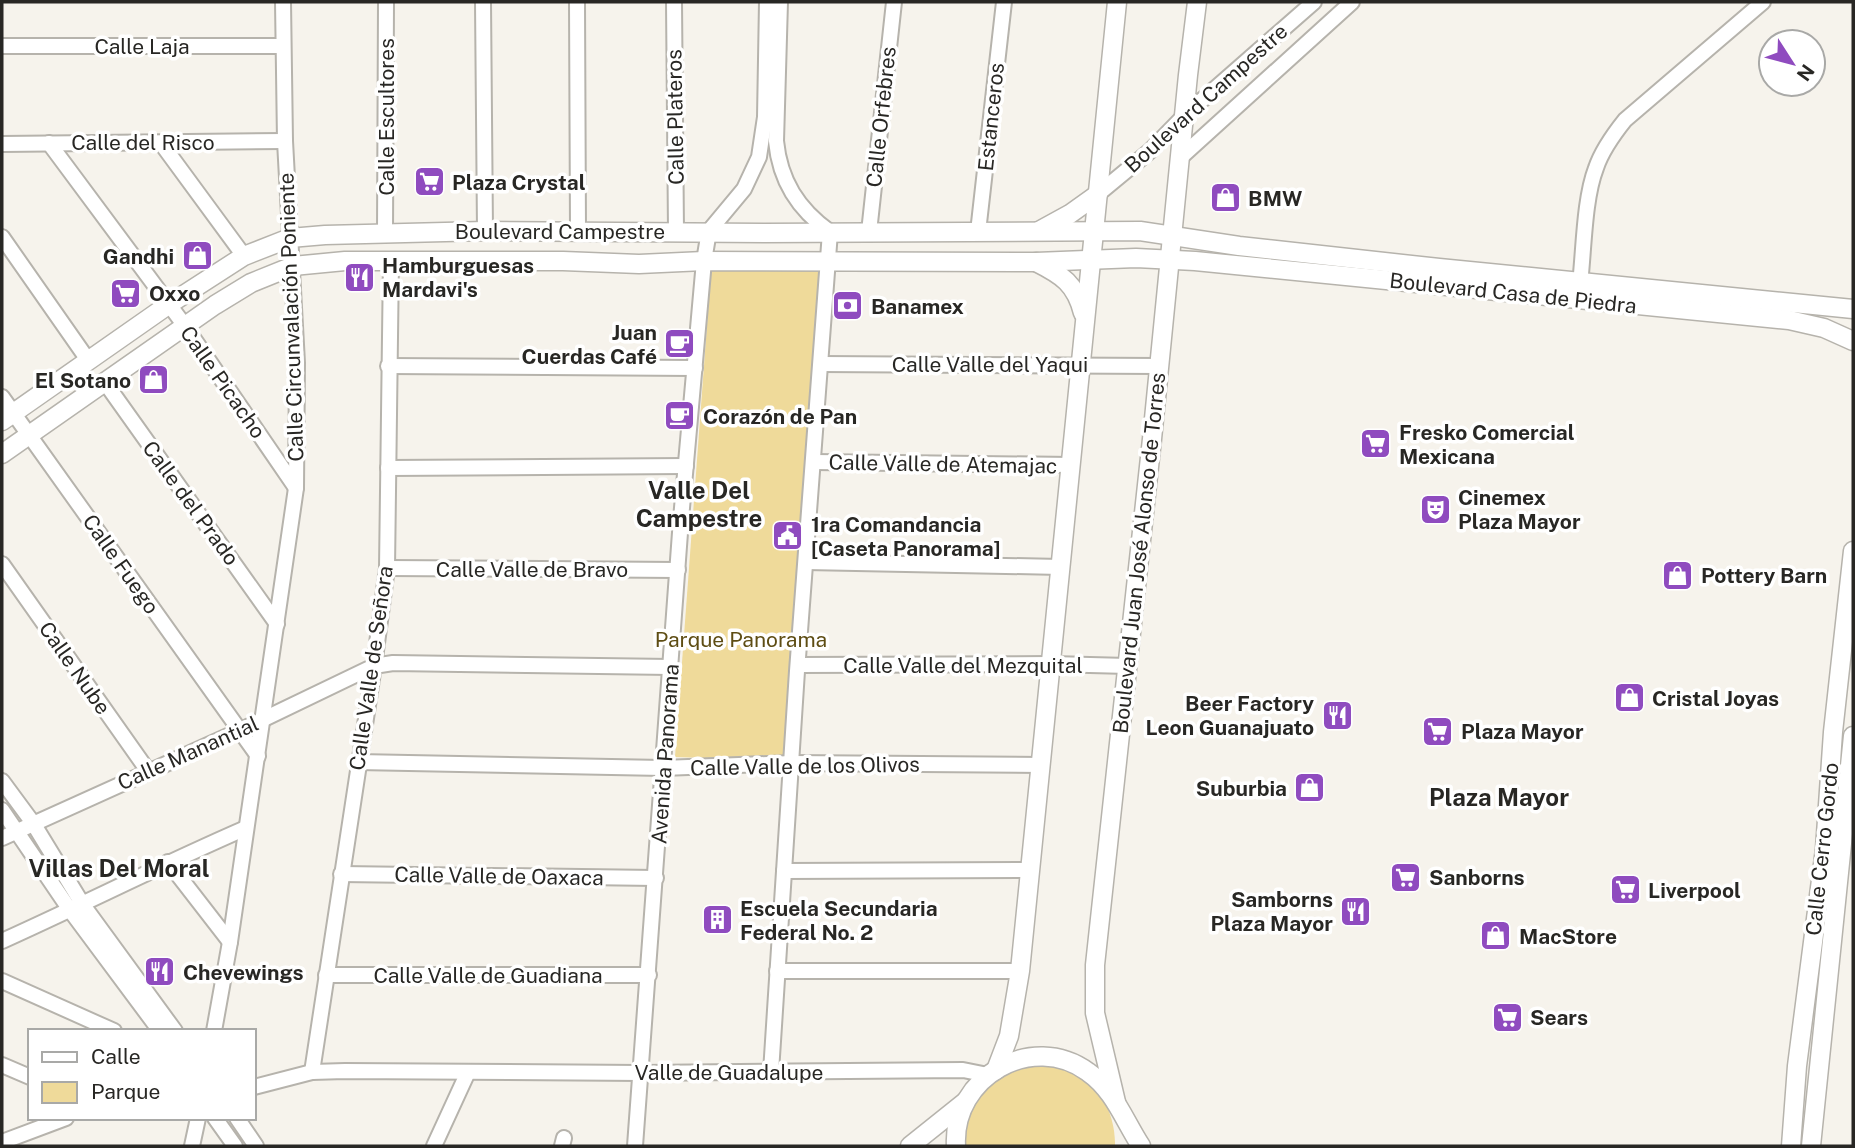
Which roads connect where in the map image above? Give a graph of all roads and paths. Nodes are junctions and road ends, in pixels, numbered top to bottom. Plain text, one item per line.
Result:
1 (284, 2) edge
2 (386, 2) edge
3 (483, 2) edge
4 (577, 2) edge
5 (674, 2) edge
6 (767, 2) edge
7 (780, 2) edge
8 (894, 2) edge
9 (1004, 2) edge
10 (1117, 2) edge
11 (1197, 2) edge
12 (1314, 2) edge
13 (1352, 2) edge
14 (1763, 2) edge
15 (2, 46) edge
16 (283, 46) junction
17 (1185, 115) junction
18 (285, 141) junction
19 (49, 143) junction
20 (161, 143) junction
21 (2, 144) edge
22 (1181, 157) junction
23 (1098, 194) junction
24 (485, 231) junction
25 (578, 231) junction
26 (709, 231) junction
27 (385, 232) junction
28 (676, 232) junction
29 (830, 232) junction
30 (869, 232) junction
31 (978, 232) junction
32 (1029, 232) junction
33 (1095, 233) junction
34 (1173, 235) junction
35 (2, 237) edge
36 (290, 238) junction
37 (244, 256) junction
38 (1092, 258) junction
39 (391, 260) junction
40 (704, 261) junction
41 (1018, 261) junction
42 (1170, 261) junction
43 (827, 262) junction
44 (1036, 262) junction
45 (293, 266) junction
46 (1438, 276) junction
47 (1580, 284) junction
48 (168, 305) junction
49 (1853, 309) edge
50 (1086, 324) junction
51 (185, 326) junction
52 (1847, 338) edge
53 (1853, 351) edge
54 (88, 359) junction
55 (821, 364) junction
56 (1081, 364) junction
57 (388, 366) junction
58 (1159, 366) junction
59 (695, 368) junction
60 (104, 381) junction
61 (2, 397) edge
62 (8, 417) edge
63 (28, 434) junction
64 (2, 454) edge
65 (814, 462) junction
66 (1071, 465) junction
67 (686, 466) junction
68 (388, 468) junction
69 (296, 488) junction
70 (1853, 551) edge
71 (806, 562) junction
72 (2, 564) edge
73 (1061, 567) junction
74 (387, 568) junction
75 (678, 570) junction
76 (277, 624) junction
77 (1052, 664) junction
78 (798, 665) junction
79 (374, 666) junction
80 (1128, 666) junction
81 (671, 667) junction
82 (264, 719) junction
83 (239, 731) junction
84 (1853, 736) edge
85 (258, 755) junction
86 (358, 762) junction
87 (791, 764) junction
88 (1042, 765) junction
89 (663, 768) junction
90 (148, 771) junction
91 (2, 781) edge
92 (2, 810) edge
93 (33, 823) junction
94 (246, 828) junction
95 (17, 832) junction
96 (2, 838) edge
97 (168, 862) junction
98 (1030, 870) junction
99 (784, 871) junction
100 (341, 874) junction
101 (656, 878) junction
102 (77, 907) junction
103 (2, 941) edge
104 (230, 942) junction
105 (777, 971) junction
106 (1020, 971) junction
107 (326, 975) junction
108 (649, 975) junction
109 (2, 981) edge
110 (110, 1029) edge
111 (159, 1029) edge
112 (174, 1029) edge
113 (214, 1029) edge
114 (2, 1065) edge
115 (312, 1072) junction
116 (468, 1072) junction
117 (771, 1072) junction
118 (641, 1073) junction
119 (992, 1073) junction
120 (28, 1076) edge
121 (256, 1086) edge
122 (968, 1100) junction
123 (1118, 1106) junction
124 (61, 1120) edge
125 (198, 1120) edge
126 (216, 1120) edge
127 (238, 1120) edge
128 (2, 1142) edge
129 (227, 1142) edge
130 (192, 1146) edge
131 (256, 1146) edge
132 (434, 1146) edge
133 (635, 1146) edge
134 (910, 1146) edge
135 (956, 1146) edge
136 (1124, 1146) edge
137 (1141, 1146) edge
138 (1791, 1146) edge
139 (1811, 1146) edge

1 - 16 street, Calle Circunvalación Poniente
2 - 27 street, Calle Escultores
3 - 24 street
4 - 25 street
5 - 28 street, Calle Plateros
6 - 26 street
7 - 29 street
8 - 30 street, Calle Orfebres
9 - 31 street, Estanceros
10 - 23 main road
11 - 17 main road, Boulevard Juan José Alonso de Torres
12 - 17 street, Boulevard Campestre
13 - 22 street, Boulevard Campestre
14 - 47 street
15 - 16 street, Calle Laja
16 - 18 street, Calle Circunvalación Poniente
17 - 22 main road, Boulevard Juan José Alonso de Torres
17 - 23 street, Boulevard Campestre
18 - 20 street, Calle del Risco
18 - 36 street, Calle Circunvalación Poniente
19 - 20 street, Calle del Risco
19 - 21 street, Calle del Risco
19 - 48 street, Calle Picacho
20 - 37 street
22 - 34 main road, Boulevard Juan José Alonso de Torres
23 - 32 main road
23 - 33 main road
24 - 25 main road, Boulevard Campestre
24 - 27 main road, Boulevard Campestre
25 - 28 main road, Boulevard Campestre
26 - 28 main road, Boulevard Campestre
26 - 29 main road, Boulevard Campestre
26 - 40 street, Avenida Panorama
27 - 36 main road, Boulevard Campestre
29 - 30 main road, Boulevard Campestre
29 - 43 street
30 - 31 main road, Boulevard Campestre
31 - 32 main road, Boulevard Campestre
32 - 33 main road, Boulevard Campestre
32 - 41 main road
33 - 34 main road, Boulevard Campestre
33 - 38 main road
34 - 42 main road, Boulevard Juan José Alonso de Torres
34 - 46 main road, Boulevard Casa de Piedra
35 - 54 street
36 - 37 main road, Boulevard Campestre
36 - 45 street, Calle Circunvalación Poniente
37 - 48 main road, Boulevard Campestre
38 - 42 main road, Boulevard Campestre
38 - 44 main road, Boulevard Campestre
38 - 50 main road
39 - 40 main road, Boulevard Campestre
39 - 45 main road, Boulevard Campestre
39 - 57 street, Calle Valle de Señora
40 - 43 main road, Boulevard Campestre
40 - 59 street, Avenida Panorama
41 - 43 main road, Boulevard Campestre
41 - 44 main road, Boulevard Campestre
42 - 46 main road, Boulevard Casa de Piedra
42 - 58 main road, Boulevard Juan José Alonso de Torres
43 - 55 street
44 - 50 main road
45 - 51 main road, Boulevard Campestre
45 - 69 street, Calle Circunvalación Poniente
46 - 47 main road, Boulevard Casa de Piedra
46 - 52 main road, Boulevard Casa de Piedra
47 - 49 main road, Boulevard Casa de Piedra
48 - 51 street, Calle Picacho
48 - 54 main road, Boulevard Campestre
50 - 56 main road
51 - 60 main road, Boulevard Campestre
51 - 69 street, Calle Picacho
52 - 53 main road
54 - 62 main road, Boulevard Campestre
55 - 56 street, Calle Valle del Yaqui
55 - 65 street
56 - 58 street, Calle Valle del Yaqui
56 - 66 main road
57 - 59 street
57 - 68 street, Calle Valle de Señora
58 - 80 main road, Boulevard Juan José Alonso de Torres
59 - 67 street, Avenida Panorama
60 - 63 main road, Boulevard Campestre
60 - 76 street, Calle del Prado
61 - 62 street, Calle Fuego
62 - 63 street, Calle Fuego
63 - 64 main road, Boulevard Campestre
63 - 83 street, Calle Fuego
65 - 66 street, Calle Valle de Atemajac
65 - 71 street
66 - 73 main road
67 - 68 street
67 - 75 street, Avenida Panorama
68 - 74 street, Calle Valle de Señora
69 - 76 street, Calle Circunvalación Poniente
70 - 138 main road, Calle Cerro Gordo
71 - 73 street
71 - 78 street
72 - 90 street, Calle Nube
73 - 77 main road
74 - 75 street, Calle Valle de Bravo
74 - 79 street, Calle Valle de Señora
75 - 81 street, Avenida Panorama
76 - 82 street, Calle Circunvalación Poniente
77 - 78 street, Calle Valle del Mezquital
77 - 80 street, Calle Valle del Mezquital
77 - 88 main road
78 - 87 street
79 - 81 street
79 - 82 street, Calle Manantial
79 - 86 street, Calle Valle de Señora
80 - 123 main road, Boulevard Juan José Alonso de Torres
81 - 89 street, Avenida Panorama
82 - 83 street, Calle Manantial
82 - 85 street, Calle Circunvalación Poniente
83 - 85 street
83 - 90 street, Calle Manantial
84 - 139 main road, Calle Cerro Gordo
85 - 94 street, Calle Circunvalación Poniente
86 - 89 street, Calle Valle de los Olivos
86 - 100 street, Calle Valle de Señora
87 - 88 street, Calle Valle de los Olivos
87 - 89 street, Calle Valle de los Olivos
87 - 99 street
88 - 98 main road
89 - 101 street, Avenida Panorama
90 - 93 street, Calle Manantial
91 - 93 street
92 - 95 street
93 - 95 street, Calle Manantial
93 - 102 street
94 - 97 street
94 - 104 street, Calle Circunvalación Poniente
95 - 96 street, Calle Manantial
95 - 102 street
97 - 102 street
97 - 104 street
98 - 99 street
98 - 106 main road
99 - 105 street
100 - 101 street, Calle Valle de Oaxaca
100 - 107 street, Calle Valle de Señora
101 - 108 street, Avenida Panorama
102 - 103 street
102 - 111 street
102 - 112 street
104 - 113 street, Calle Circunvalación Poniente
105 - 106 street
105 - 117 street
106 - 119 main road
107 - 108 street, Calle Valle de Guadiana
107 - 115 street, Calle Valle de Señora
108 - 118 street, Avenida Panorama
109 - 110 street
114 - 120 street
115 - 116 street, Valle de Guadalupe
115 - 121 street, Valle de Guadalupe
116 - 118 street, Valle de Guadalupe
116 - 132 street
117 - 118 street, Valle de Guadalupe
117 - 119 street, Valle de Guadalupe
118 - 133 street, Avenida Panorama
119 - 122 main road
119 - 123 main road
122 - 134 main road
122 - 135 main road
123 - 136 main road
123 - 137 main road
124 - 128 street
125 - 130 street
126 - 129 street
127 - 131 street

